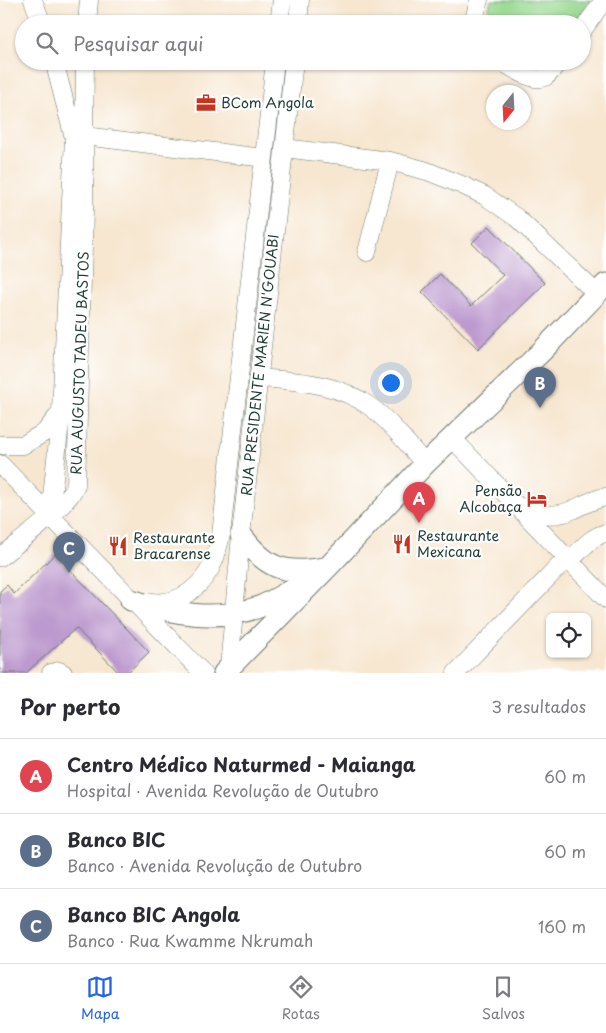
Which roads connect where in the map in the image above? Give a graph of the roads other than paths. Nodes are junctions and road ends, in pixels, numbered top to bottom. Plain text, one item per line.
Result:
1 (34, 0) edge
2 (89, 0) edge
3 (282, 0) edge
4 (300, 0) edge
5 (479, 0) edge
6 (604, 0) edge
7 (39, 15) edge
8 (88, 15) edge
9 (280, 15) edge
10 (299, 15) edge
11 (475, 15) edge
12 (591, 18) edge
13 (57, 70) edge
14 (84, 70) edge
15 (274, 70) edge
16 (293, 70) edge
17 (517, 70) edge
18 (550, 70) edge
19 (79, 137) junction
20 (284, 148) junction
21 (264, 158) junction
22 (390, 161) junction
23 (367, 252) dead end
24 (601, 289) edge
25 (258, 378) junction
26 (61, 412) junction
27 (452, 438) junction
28 (0, 445) edge
29 (0, 464) edge
30 (425, 464) junction
31 (606, 498) edge
32 (514, 503) junction
33 (50, 516) junction
34 (606, 533) edge
35 (241, 535) junction
36 (606, 545) edge
37 (0, 557) edge
38 (571, 563) junction
39 (328, 567) junction
40 (606, 599) edge
41 (131, 600) junction
42 (234, 613) junction
43 (226, 671) edge
44 (51, 673) edge
45 (64, 673) edge
46 (203, 673) edge
47 (456, 673) edge

1 - 7 street
2 - 8 street
3 - 9 street
4 - 10 street
5 - 11 street
6 - 12 street
13 - 19 street
14 - 19 street, RUA AUGUSTO TADEU BASTOS
15 - 21 street, RUA PRESIDENTE MARIEN N'GOUABI
16 - 20 street, RUA PRESIDENTE MARIEN N'GOUABI
17 - 18 street
19 - 21 street
19 - 26 street, RUA AUGUSTO TADEU BASTOS
19 - 33 street, RUA AUGUSTO TADEU BASTOS
20 - 22 street
20 - 25 street, RUA PRESIDENTE MARIEN N'GOUABI
21 - 41 street, RUA PRESIDENTE MARIEN N'GOUABI
22 - 23 street
22 - 24 street
24 - 27 main road
25 - 30 street
25 - 35 street, RUA PRESIDENTE MARIEN N'GOUABI
26 - 28 street
26 - 33 street, RUA AUGUSTO TADEU BASTOS
27 - 30 main road
27 - 32 street
29 - 33 street
30 - 39 main road
31 - 32 street
32 - 38 street
33 - 37 street
33 - 41 street
34 - 38 street
35 - 39 main road
35 - 42 street, RUA PRESIDENTE MARIEN N'GOUABI
36 - 38 street
38 - 40 street
38 - 47 street
39 - 42 main road
39 - 43 main road
41 - 42 main road
41 - 46 street
42 - 43 street, RUA PRESIDENTE MARIEN N'GOUABI
44 - 45 street

